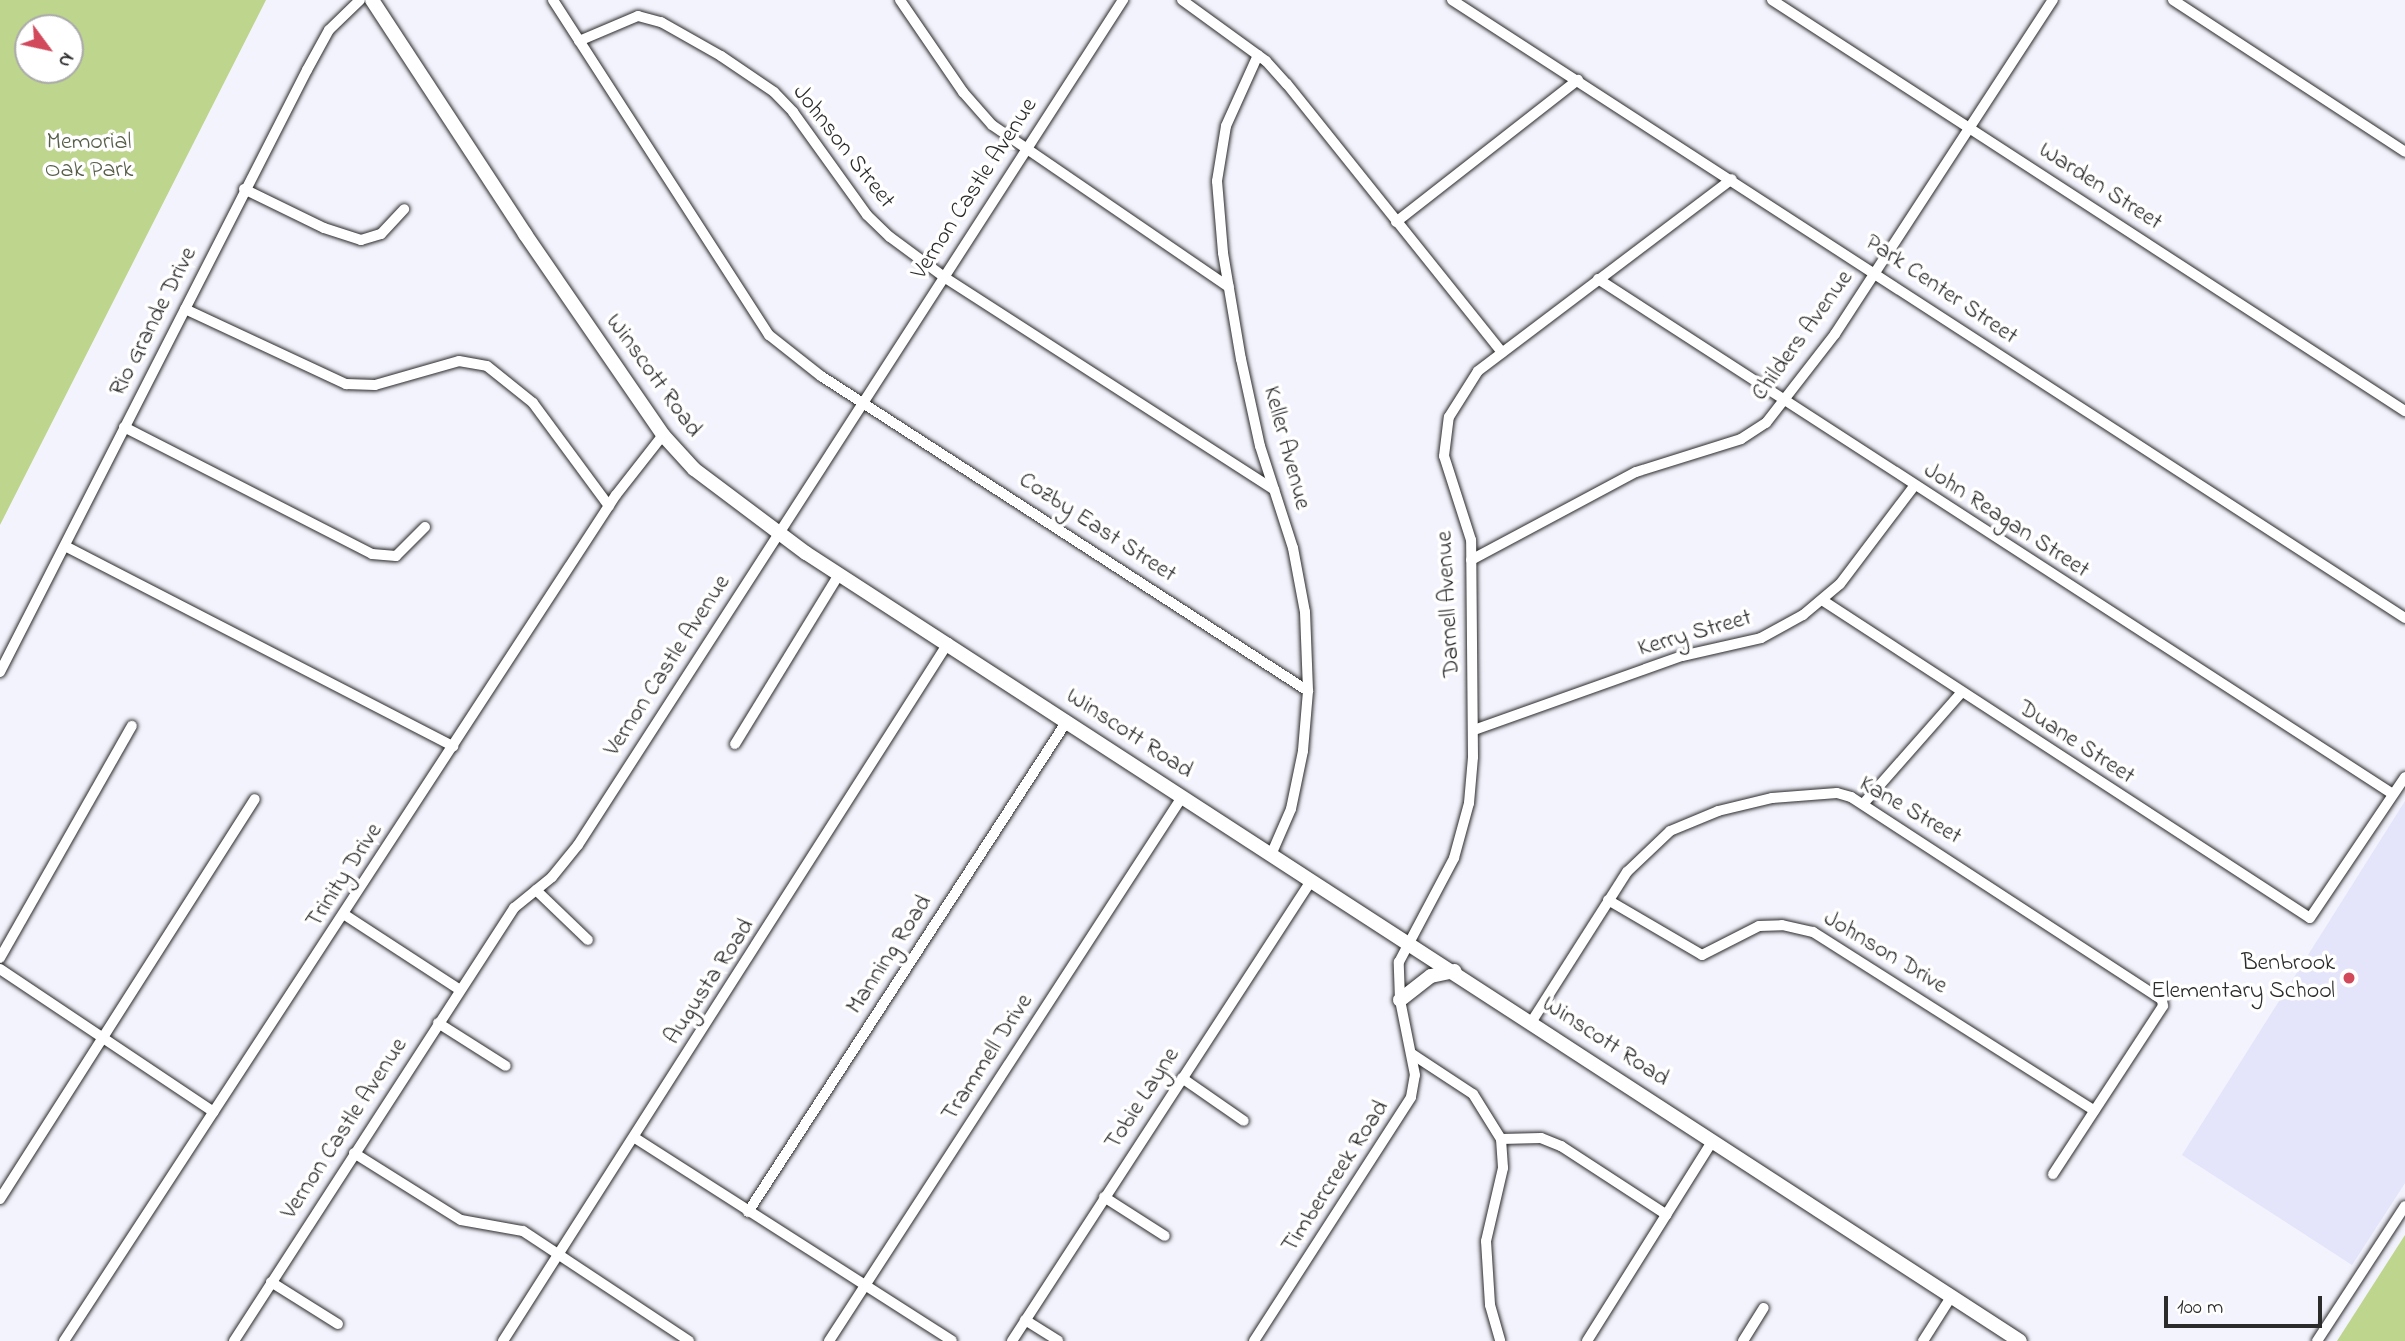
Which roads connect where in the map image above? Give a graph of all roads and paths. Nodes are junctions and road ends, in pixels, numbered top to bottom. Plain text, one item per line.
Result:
1 (360, 0) edge
2 (372, 0) edge
3 (552, 0) edge
4 (900, 0) edge
5 (1123, 0) edge
6 (1182, 0) edge
7 (1452, 0) edge
8 (1772, 0) edge
9 (2053, 0) edge
10 (2173, 0) edge
11 (579, 41) junction
12 (1258, 55) junction
13 (1578, 80) junction
14 (1970, 128) junction
15 (1024, 152) junction
16 (2405, 152) edge
17 (1732, 179) junction
18 (244, 190) junction
19 (404, 209) dead end
20 (1396, 222) junction
21 (1875, 271) junction
22 (944, 277) junction
23 (1598, 279) junction
24 (1229, 288) junction
25 (185, 309) junction
26 (1502, 352) junction
27 (862, 402) junction
28 (1786, 403) junction
29 (2405, 411) edge
30 (124, 427) junction
31 (663, 435) junction
32 (1914, 486) junction
33 (1274, 489) junction
34 (609, 506) junction
35 (425, 527) dead end
36 (778, 534) junction
37 (65, 546) junction
38 (1471, 560) junction
39 (839, 574) junction
40 (1822, 600) junction
41 (2405, 618) edge
42 (948, 643) junction
43 (0, 672) edge
44 (1308, 691) junction
45 (1961, 693) junction
46 (1067, 721) junction
47 (132, 726) dead end
48 (1474, 730) junction
49 (735, 744) dead end
50 (453, 746) junction
51 (2405, 777) edge
52 (2393, 794) junction
53 (1182, 797) junction
54 (255, 799) dead end
55 (1864, 803) junction
56 (1271, 855) junction
57 (1311, 881) junction
58 (536, 890) junction
59 (1608, 900) junction
60 (345, 915) junction
61 (587, 940) dead end
62 (1409, 942) junction
63 (0, 958) edge
64 (0, 969) edge
65 (1454, 971) junction
66 (460, 990) junction
67 (1400, 1000) junction
68 (1532, 1021) junction
69 (438, 1023) junction
70 (104, 1038) junction
71 (1412, 1054) junction
72 (506, 1066) dead end
73 (1182, 1078) junction
74 (2094, 1110) junction
75 (214, 1112) junction
76 (1244, 1121) dead end
77 (635, 1138) junction
78 (1501, 1139) junction
79 (1713, 1140) junction
80 (354, 1153) junction
81 (2053, 1174) dead end
82 (1104, 1197) junction
83 (0, 1199) edge
84 (2405, 1206) edge
85 (748, 1212) junction
86 (1667, 1215) junction
87 (1165, 1236) dead end
88 (559, 1254) junction
89 (271, 1283) junction
90 (864, 1287) junction
91 (1951, 1297) junction
92 (1763, 1308) dead end
93 (1025, 1320) junction
94 (338, 1325) dead end
95 (672, 1330) junction
96 (1258, 1340) edge
97 (64, 1341) edge
98 (234, 1341) edge
99 (503, 1341) edge
100 (665, 1341) edge
101 (689, 1341) edge
102 (829, 1341) edge
103 (951, 1341) edge
104 (1012, 1341) edge
105 (1058, 1341) edge
106 (1500, 1341) edge
107 (1587, 1341) edge
108 (1743, 1341) edge
109 (1923, 1341) edge
110 (2020, 1341) edge
111 (2317, 1341) edge

1 - 18 street, Rio Grande Drive
2 - 31 main road, Winscott Road
3 - 11 street, Cozby East Street
4 - 15 street
5 - 15 street, Vernon Castle Avenue
6 - 12 street
7 - 13 street, Park Center Street
8 - 14 street, Warden Street
9 - 14 street, Childers Avenue
10 - 16 street
11 - 22 street, Johnson Street
11 - 27 street, Cozby East Street
12 - 20 street
12 - 24 street, Keller Avenue
13 - 17 street, Park Center Street
13 - 20 street
14 - 21 street, Childers Avenue
14 - 29 street, Warden Street
15 - 22 street, Vernon Castle Avenue
15 - 24 street
17 - 21 street, Park Center Street
17 - 23 street, Darnell Avenue
18 - 19 street
18 - 25 street, Rio Grande Drive
20 - 26 street
21 - 28 street, Childers Avenue
21 - 41 street, Park Center Street
22 - 27 street, Vernon Castle Avenue
22 - 33 street, Johnson Street
23 - 26 street, Darnell Avenue
23 - 28 street, John Reagan Street
24 - 33 street, Keller Avenue
25 - 30 street, Rio Grande Drive
25 - 34 street
26 - 38 street, Darnell Avenue
27 - 36 street, Vernon Castle Avenue
27 - 44 street, Cozby East Street
28 - 32 street, John Reagan Street
28 - 38 street, Childers Avenue
30 - 35 street
30 - 37 street, Rio Grande Drive
31 - 34 street, Trinity Drive
31 - 36 main road, Winscott Road
32 - 40 street, Kerry Street
32 - 52 street, John Reagan Street
33 - 44 street, Keller Avenue
34 - 50 street, Trinity Drive
36 - 39 main road, Winscott Road
36 - 58 street, Vernon Castle Avenue
37 - 43 street, Rio Grande Drive
37 - 50 street
38 - 48 street, Darnell Avenue
39 - 42 main road, Winscott Road
39 - 49 street
40 - 45 street, Duane Street
40 - 48 street, Kerry Street
42 - 46 main road, Winscott Road
42 - 77 street, Augusta Road
44 - 56 street, Keller Avenue
45 - 52 street, Duane Street
45 - 55 street
46 - 53 main road, Winscott Road
46 - 85 street, Manning Road
47 - 63 street
48 - 62 street, Darnell Avenue
50 - 60 street, Trinity Drive
51 - 52 street
53 - 56 main road, Winscott Road
53 - 90 street, Trammell Drive
54 - 70 street
55 - 59 street, Kane Street
55 - 74 street, Kane Street
56 - 57 main road, Winscott Road
57 - 62 main road, Winscott Road
57 - 73 street, Tobie Layne
58 - 61 street
58 - 66 street, Vernon Castle Avenue
59 - 68 street, Kane Street
59 - 74 street, Johnson Drive
60 - 66 street
60 - 75 street, Trinity Drive
62 - 65 main road, Winscott Road
62 - 67 street, Timbercreek Road
64 - 70 street
65 - 67 main road
65 - 68 main road, Winscott Road
66 - 69 street, Vernon Castle Avenue
67 - 71 street, Timbercreek Road
68 - 79 main road, Winscott Road
69 - 72 street
69 - 80 street, Vernon Castle Avenue
70 - 75 street
70 - 83 street
71 - 78 street
71 - 96 street, Timbercreek Road
73 - 76 street
73 - 82 street, Tobie Layne
74 - 81 street
75 - 97 street, Trinity Drive
77 - 85 street
77 - 88 street, Augusta Road
78 - 86 street
78 - 106 street
79 - 86 street
79 - 91 main road, Winscott Road
80 - 88 street
80 - 89 street, Vernon Castle Avenue
82 - 87 street
82 - 93 street, Tobie Layne
84 - 111 street
85 - 90 street
86 - 107 street
88 - 95 street
88 - 99 street, Augusta Road
89 - 94 street
89 - 98 street, Vernon Castle Avenue
90 - 102 street, Trammell Drive
90 - 103 street
91 - 109 street
91 - 110 main road, Winscott Road
92 - 108 street
93 - 104 street, Tobie Layne
93 - 105 street
95 - 100 street
95 - 101 street

